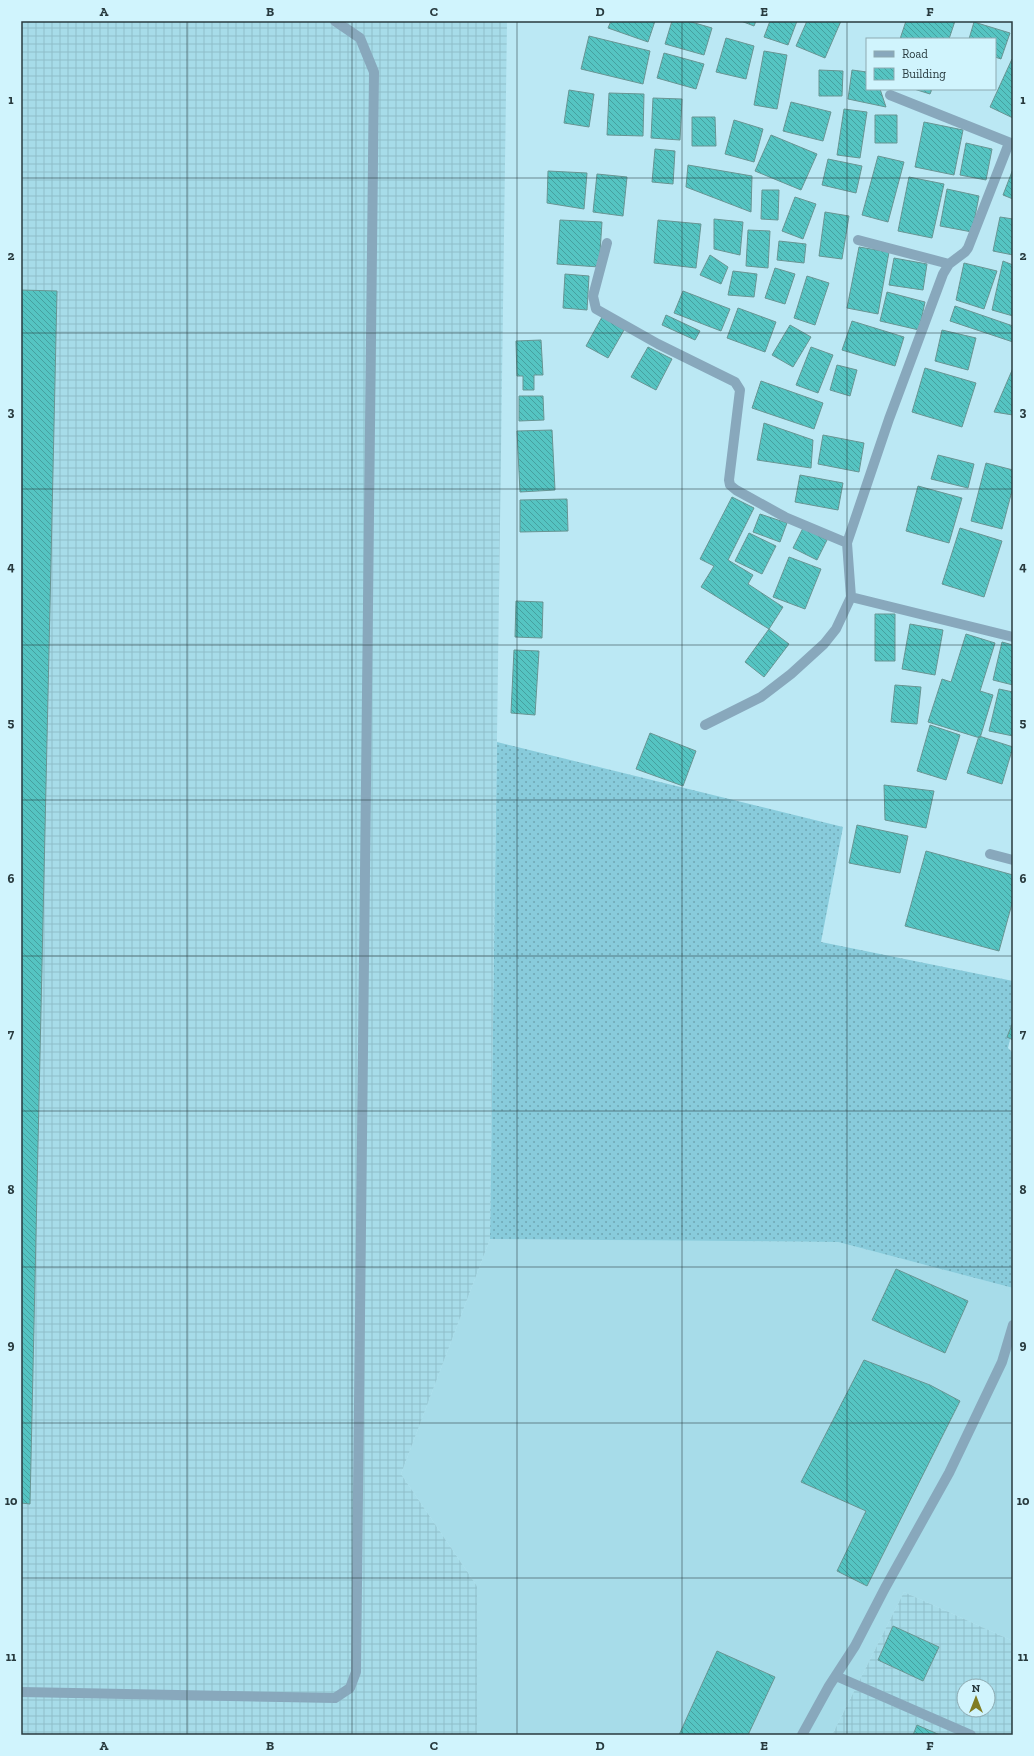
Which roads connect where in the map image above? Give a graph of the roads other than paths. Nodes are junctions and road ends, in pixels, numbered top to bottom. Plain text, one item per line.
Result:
1 (335, 21) edge
2 (890, 95) dead end
3 (1011, 143) edge
4 (858, 240) dead end
5 (607, 243) dead end
6 (949, 264) junction
7 (848, 543) junction
8 (850, 597) junction
9 (1013, 637) edge
10 (704, 726) dead end
11 (990, 854) dead end
12 (1013, 860) edge
13 (1013, 1325) edge
14 (836, 1676) junction
15 (21, 1692) edge
16 (802, 1735) edge
17 (971, 1735) edge

1 - 15 street
2 - 3 street
3 - 6 street
4 - 6 street
5 - 7 street
6 - 7 street
7 - 8 street
8 - 9 street
8 - 10 street
11 - 12 street
13 - 14 street
14 - 16 street
14 - 17 street

